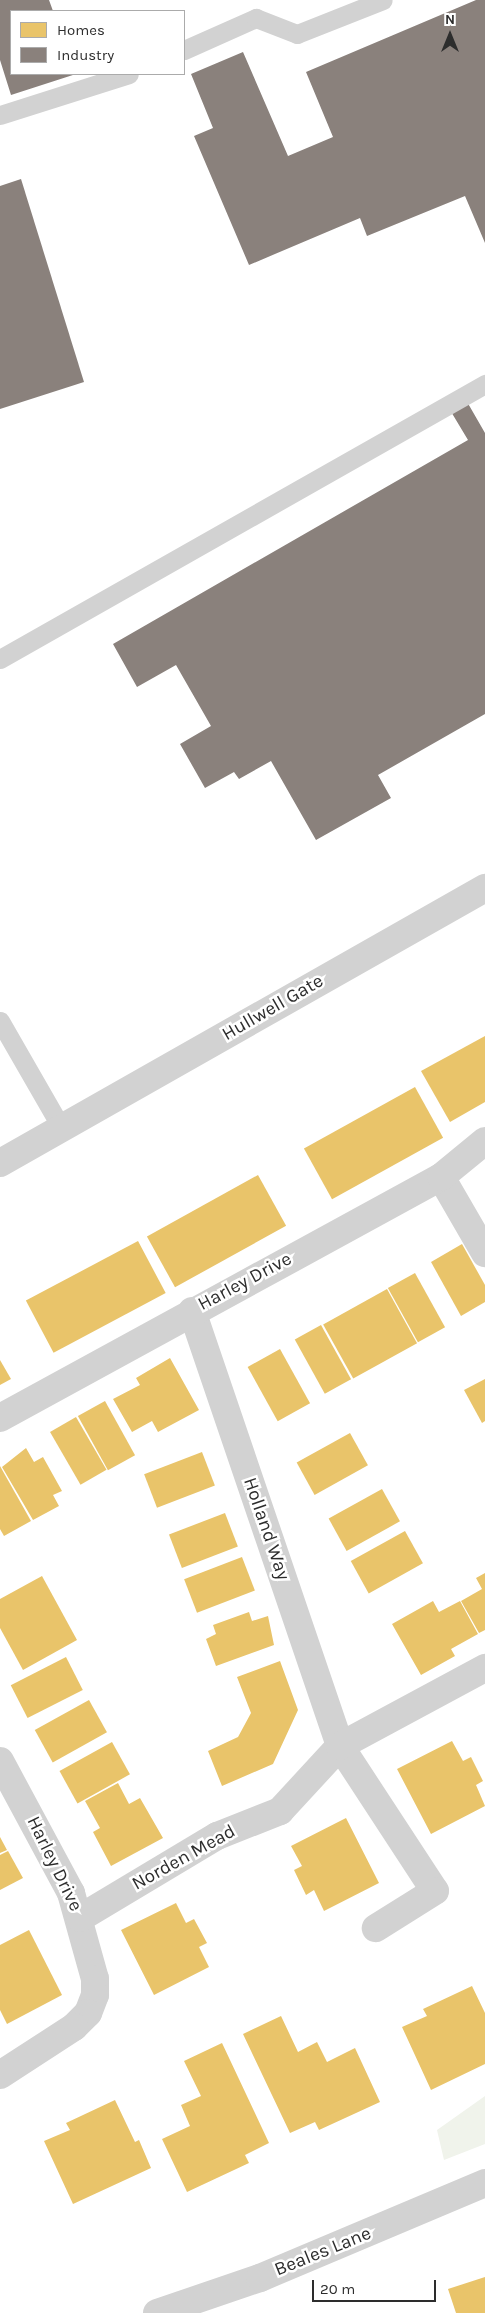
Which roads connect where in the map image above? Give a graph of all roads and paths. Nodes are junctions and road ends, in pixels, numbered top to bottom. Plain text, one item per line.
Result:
1 (383, 0) edge
2 (185, 50) edge
3 (126, 75) edge
4 (0, 115) edge
5 (485, 384) edge
6 (0, 659) edge
7 (485, 888) edge
8 (0, 1021) edge
9 (62, 1129) junction
10 (485, 1141) edge
11 (0, 1163) edge
12 (440, 1177) junction
13 (485, 1253) edge
14 (192, 1311) junction
15 (0, 1418) edge
16 (485, 1668) edge
17 (340, 1746) junction
18 (0, 1761) edge
19 (80, 1918) junction
20 (376, 1928) dead end
21 (0, 2075) edge
22 (485, 2183) edge
23 (157, 2313) edge

1 - 2 lane
3 - 4 lane
5 - 6 lane
7 - 9 street, Hullwell Gate
8 - 9 lane
9 - 11 street, Hullwell Gate
10 - 12 street, Harley Drive
12 - 13 street
12 - 14 street, Harley Drive
14 - 15 street, Harley Drive
14 - 17 street, Holland Way
16 - 17 street, Norden Mead
17 - 19 street, Norden Mead
17 - 20 street, Holland Way
18 - 19 street, Harley Drive
19 - 21 street, Harley Drive
22 - 23 street, Beales Lane

